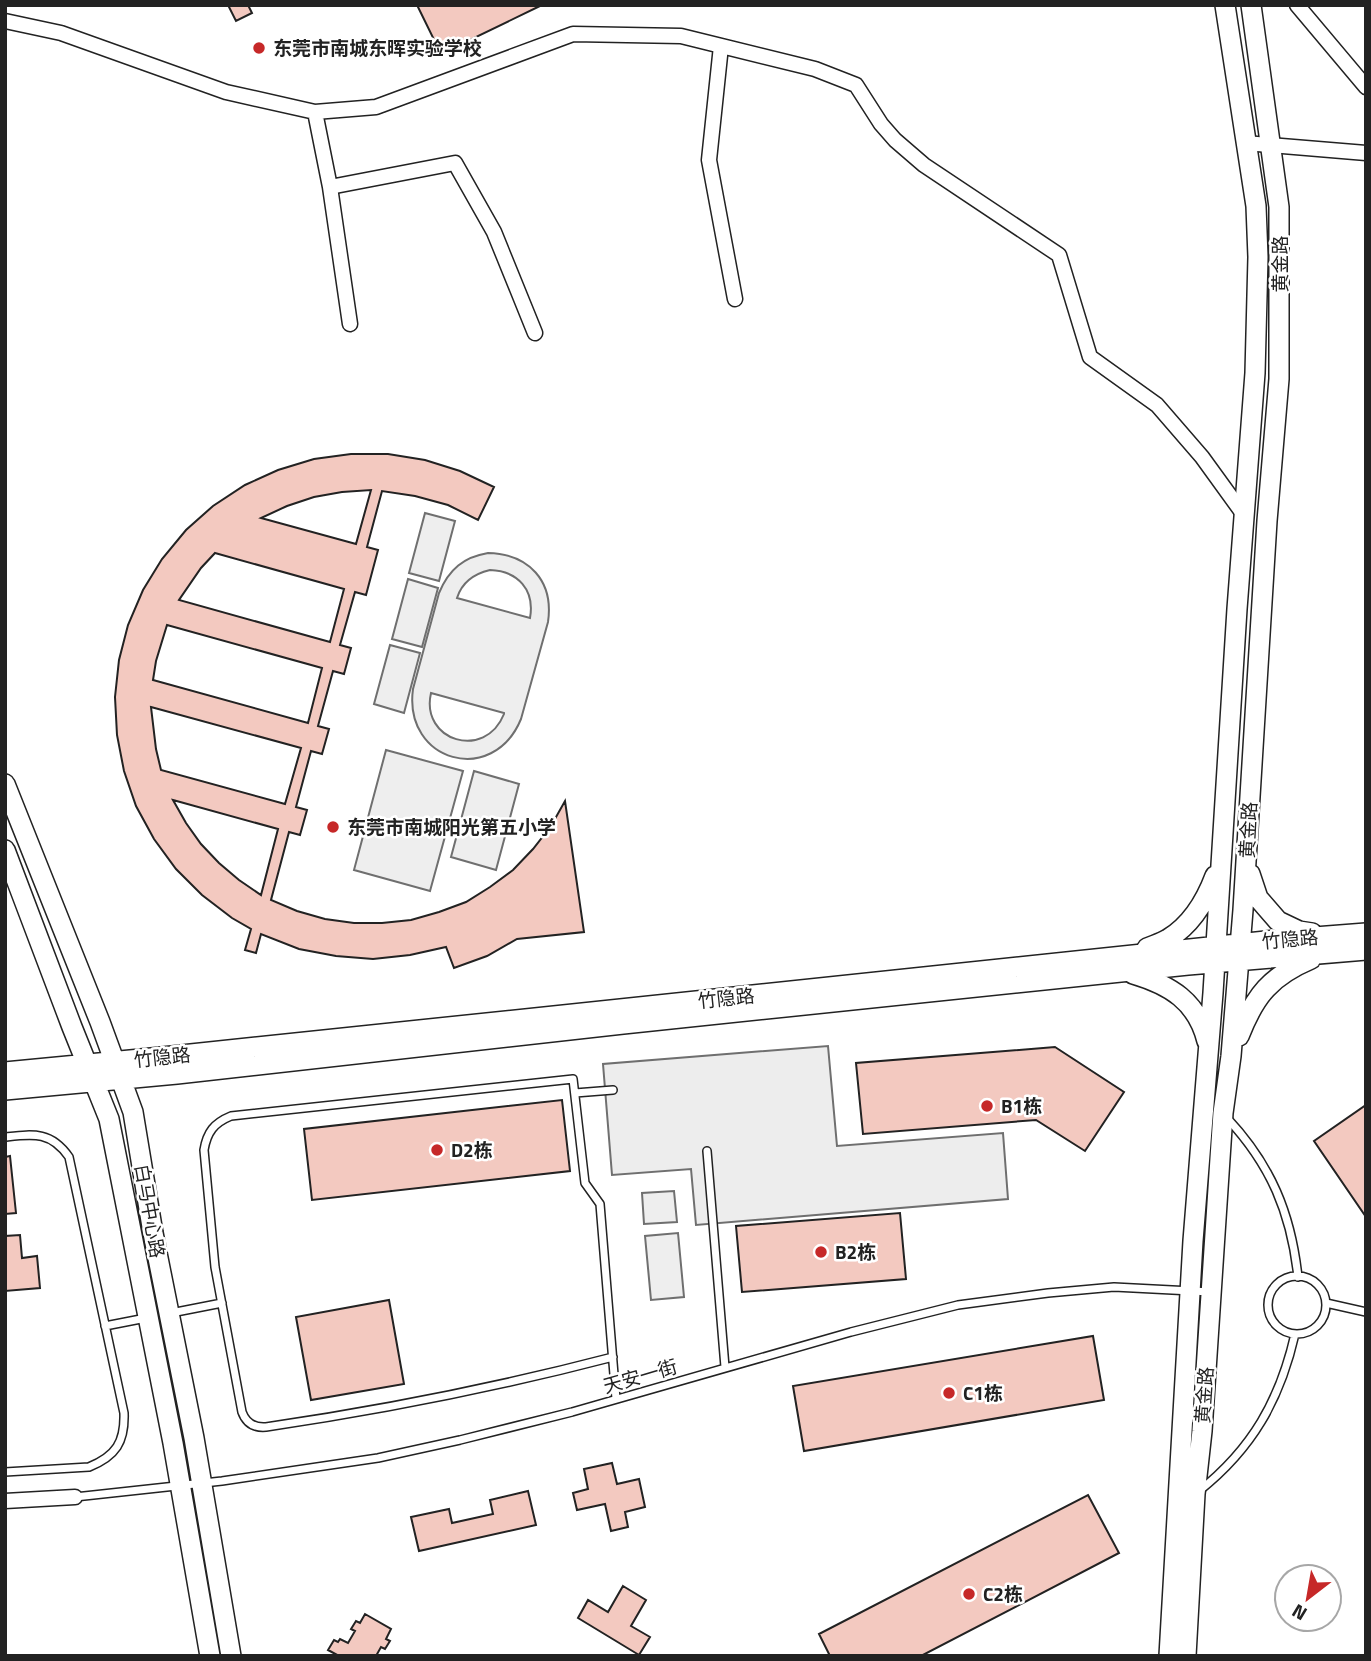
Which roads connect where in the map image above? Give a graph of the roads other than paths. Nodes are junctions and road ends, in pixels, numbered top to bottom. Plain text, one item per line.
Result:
1 (1225, 5) edge
2 (1251, 5) edge
3 (1297, 5) edge
4 (5, 21) edge
5 (721, 46) junction
6 (1366, 87) edge
7 (315, 112) junction
8 (1245, 143) junction
9 (1270, 145) junction
10 (1366, 153) edge
11 (330, 187) junction
12 (736, 299) dead end
13 (350, 324) dead end
14 (535, 333) dead end
15 (1244, 515) junction
16 (5, 783) edge
17 (5, 850) edge
18 (1222, 859) junction
19 (1246, 863) junction
20 (1366, 933) edge
21 (1325, 945) junction
22 (1366, 950) edge
23 (1240, 952) junction
24 (1216, 954) junction
25 (1127, 963) junction
26 (1209, 1049) junction
27 (1231, 1056) junction
28 (118, 1070) junction
29 (5, 1072) edge
30 (91, 1073) junction
31 (5, 1090) edge
32 (613, 1090) dead end
33 (575, 1093) junction
34 (1223, 1113) junction
35 (5, 1138) edge
36 (707, 1151) dead end
37 (1298, 1277) junction
38 (1190, 1290) junction
39 (1211, 1292) junction
40 (222, 1303) junction
41 (1325, 1303) junction
42 (1366, 1312) edge
43 (169, 1313) junction
44 (149, 1317) junction
45 (105, 1326) junction
46 (1295, 1334) junction
47 (613, 1357) junction
48 (725, 1367) junction
49 (616, 1399) junction
50 (5, 1472) edge
51 (202, 1483) junction
52 (180, 1485) junction
53 (1195, 1494) junction
54 (75, 1497) joint
55 (5, 1501) edge
56 (1177, 1651) edge
57 (211, 1656) edge
58 (231, 1656) edge

1 - 8 street, 黄金路
2 - 9 street, 黄金路
3 - 6 street
4 - 7 street
5 - 7 street
5 - 12 street
5 - 15 street
7 - 11 street
8 - 9 street
8 - 15 street, 黄金路
9 - 10 street
9 - 19 street, 黄金路
11 - 13 street
11 - 14 street
15 - 18 street, 黄金路
16 - 28 street, 白马中心路
17 - 30 street, 白马中心路
18 - 24 street, 黄金路
18 - 25 street
19 - 21 street
19 - 23 street, 黄金路
20 - 21 street, 竹隐路
21 - 22 street, 竹隐路
21 - 23 street, 竹隐路
21 - 27 street
23 - 24 street, 竹隐路
23 - 27 street, 黄金路
24 - 25 street, 竹隐路
24 - 26 street, 黄金路
25 - 26 street
25 - 28 street, 竹隐路
26 - 38 street, 黄金路
27 - 34 street, 黄金路
28 - 30 street, 竹隐路
28 - 43 street, 白马中心路
29 - 30 street
30 - 31 street
30 - 44 street, 白马中心路
32 - 33 lane
33 - 40 lane
33 - 47 lane
34 - 37 lane
34 - 39 street, 黄金路
35 - 45 lane
36 - 48 lane
37 - 41 lane
37 - 46 lane
38 - 39 lane, 天安一街
38 - 48 lane, 天安一街
38 - 56 street, 黄金路
39 - 53 street, 黄金路
40 - 43 lane
40 - 47 lane
41 - 42 lane
41 - 46 lane
43 - 44 lane
43 - 51 street, 白马中心路
44 - 45 lane
44 - 52 street, 白马中心路
45 - 50 lane
46 - 53 lane
47 - 49 lane
48 - 49 lane, 天安一街
49 - 51 lane, 天安一街
51 - 52 lane, 天安一街
51 - 58 street, 白马中心路
52 - 54 lane, 天安一街
52 - 57 street, 白马中心路
53 - 56 street, 黄金路
54 - 55 street

